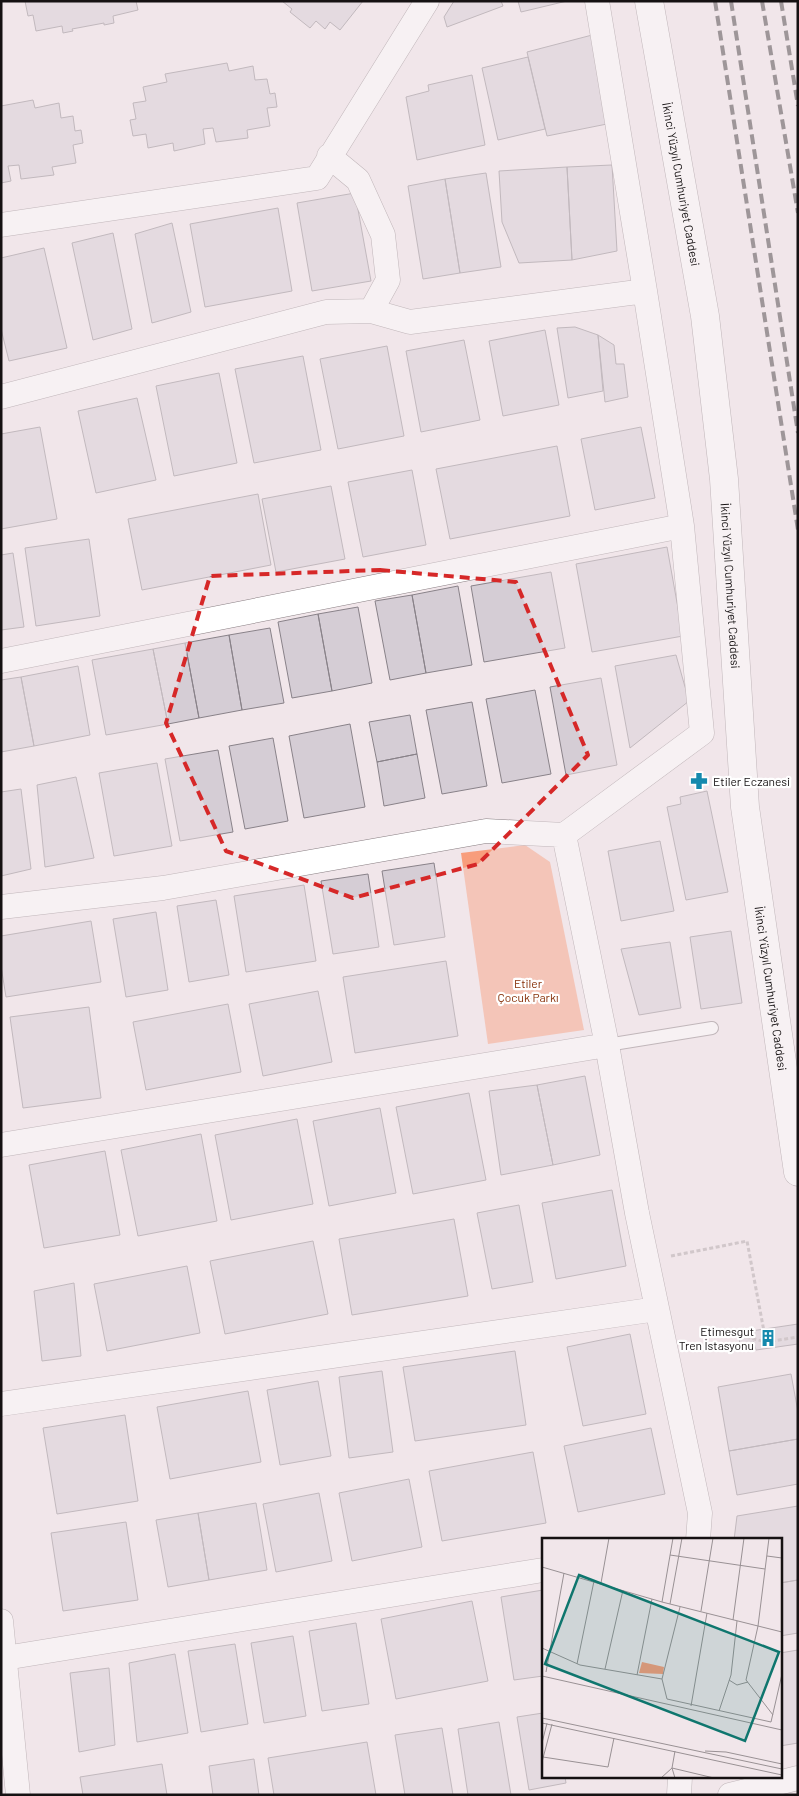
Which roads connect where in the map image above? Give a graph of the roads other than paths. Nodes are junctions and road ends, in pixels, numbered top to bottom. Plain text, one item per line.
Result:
1 (427, 1) edge
2 (597, 1) edge
3 (649, 1) edge
4 (329, 156) junction
5 (1, 225) edge
6 (645, 291) junction
7 (371, 311) junction
8 (1, 397) edge
9 (682, 526) junction
10 (1, 661) edge
11 (564, 835) junction
12 (1, 907) edge
13 (712, 1028) dead end
14 (607, 1045) junction
15 (1, 1145) edge
16 (798, 1172) edge
17 (657, 1309) junction
18 (1, 1404) edge
19 (698, 1538) edge
20 (542, 1570) edge
21 (1, 1621) edge
22 (5, 1658) junction
23 (680, 1778) edge
24 (798, 1778) edge
25 (18, 1795) edge
26 (679, 1795) edge
27 (730, 1795) edge

1 - 4 street
2 - 6 street
3 - 16 main road, İkinci Yüzyıl Cumhuriyet Caddesi
4 - 5 street
4 - 7 street
6 - 7 street
6 - 9 street
7 - 8 street
9 - 10 street
9 - 11 street
11 - 12 street
11 - 14 street
13 - 14 lane
14 - 15 street
14 - 17 street
17 - 18 street
17 - 19 street
20 - 22 street
21 - 22 street
22 - 25 street
23 - 26 street
24 - 27 street

